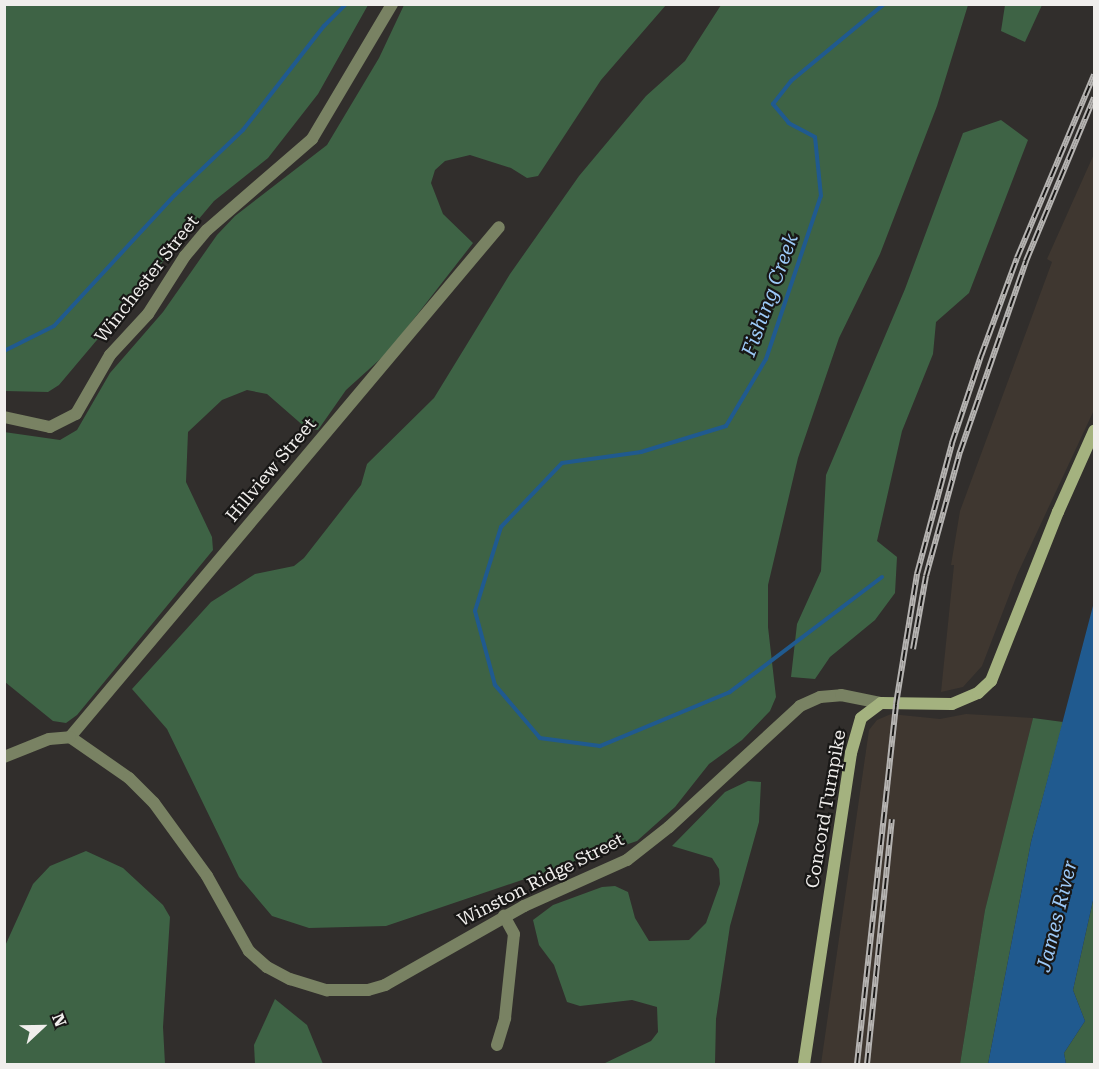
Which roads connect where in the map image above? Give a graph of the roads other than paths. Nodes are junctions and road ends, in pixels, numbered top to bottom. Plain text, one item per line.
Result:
1 (392, 4) edge
2 (499, 227) dead end
3 (4, 417) edge
4 (1095, 431) edge
5 (881, 703) junction
6 (70, 737) junction
7 (4, 757) edge
8 (504, 916) junction
9 (497, 1045) dead end
10 (804, 1065) edge

1 - 3 street, Winchester Street
2 - 6 street, Hillview Street
4 - 5 street
5 - 8 street, Winston Ridge Street
5 - 10 street, Concord Turnpike
6 - 7 street
6 - 8 street, Winston Ridge Street
8 - 9 street

